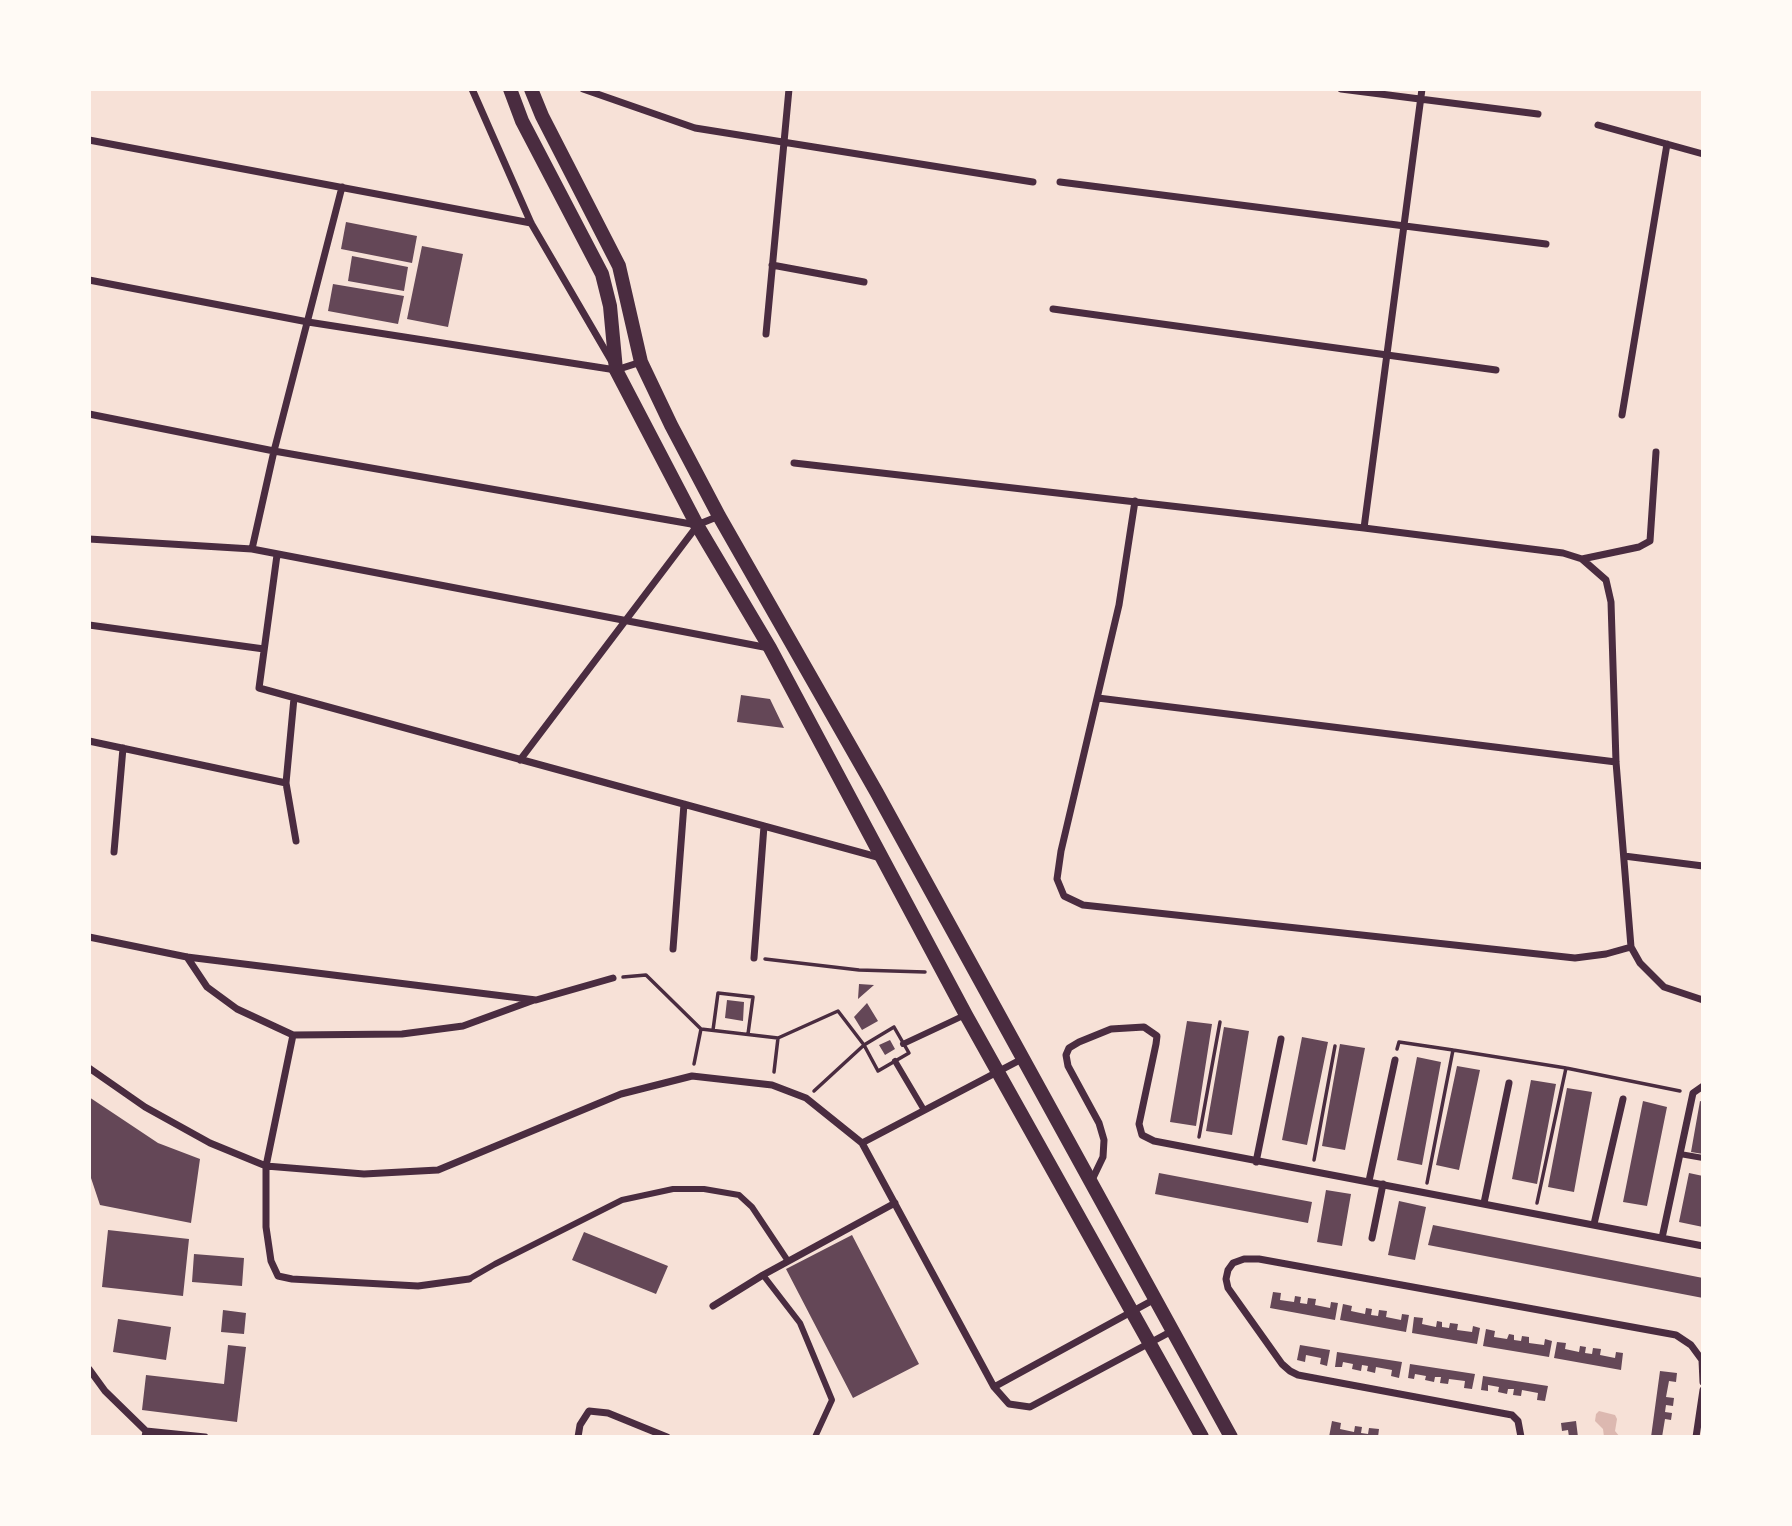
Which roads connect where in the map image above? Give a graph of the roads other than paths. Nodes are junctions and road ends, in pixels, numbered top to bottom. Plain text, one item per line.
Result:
1 (472, 89) edge
2 (510, 89) edge
3 (531, 89) edge
4 (583, 89) edge
5 (789, 89) edge
6 (1340, 89) edge
7 (1422, 89) edge
8 (1421, 99) junction
9 (1538, 114) dead end
10 (1598, 125) dead end
11 (89, 140) edge
12 (783, 142) junction
13 (1667, 144) junction
14 (1703, 154) edge
15 (1033, 182) dead end
16 (1060, 182) dead end
17 (342, 187) junction
18 (531, 223) junction
19 (1404, 226) junction
20 (1546, 244) dead end
21 (772, 265) junction
22 (89, 280) edge
23 (864, 282) dead end
24 (1053, 309) dead end
25 (308, 322) junction
26 (766, 334) dead end
27 (1387, 355) junction
28 (641, 362) junction
29 (616, 370) junction
30 (1496, 370) dead end
31 (89, 414) edge
32 (1622, 415) dead end
33 (274, 451) junction
34 (1656, 452) dead end
35 (794, 463) dead end
36 (1135, 501) junction
37 (719, 516) junction
38 (697, 525) junction
39 (1364, 528) junction
40 (89, 538) edge
41 (252, 549) junction
42 (277, 555) junction
43 (1582, 559) junction
44 (625, 619) junction
45 (89, 625) edge
46 (769, 648) junction
47 (264, 649) junction
48 (294, 698) junction
49 (1098, 698) junction
50 (89, 741) edge
51 (123, 748) junction
52 (520, 760) junction
53 (1616, 762) junction
54 (286, 783) junction
55 (684, 804) junction
56 (764, 826) junction
57 (296, 841) dead end
58 (114, 852) dead end
59 (1624, 856) junction
60 (882, 858) junction
61 (1703, 866) edge
62 (89, 937) edge
63 (1630, 947) junction
64 (673, 949) dead end
65 (187, 957) junction
66 (754, 958) road end
67 (613, 978) road end
68 (536, 1000) junction
69 (1703, 1000) edge
70 (965, 1015) junction
71 (293, 1035) junction
72 (1281, 1040) dead end
73 (903, 1044) road end
74 (1022, 1059) junction
75 (1395, 1060) road end
76 (895, 1061) road end
77 (89, 1068) edge
78 (997, 1072) junction
79 (1509, 1083) dead end
80 (1703, 1086) edge
81 (1623, 1099) dead end
82 (924, 1110) junction
83 (862, 1143) junction
84 (1680, 1154) junction
85 (1703, 1158) edge
86 (1256, 1162) junction
87 (266, 1166) junction
88 (1369, 1181) junction
89 (1091, 1182) junction
90 (1383, 1184) junction
91 (895, 1203) junction
92 (1484, 1203) junction
93 (1594, 1224) junction
94 (1372, 1238) dead end
95 (1662, 1238) junction
96 (1703, 1245) edge
97 (788, 1261) junction
98 (763, 1275) junction
99 (470, 1279) joint
100 (1155, 1299) junction
101 (713, 1306) dead end
102 (1132, 1312) junction
103 (1172, 1331) junction
104 (1149, 1343) junction
105 (89, 1369) edge
106 (1703, 1382) edge
107 (994, 1387) junction
108 (1703, 1390) edge
109 (146, 1434) edge
110 (205, 1437) edge
111 (578, 1437) edge
112 (667, 1437) edge
113 (815, 1437) edge
114 (1202, 1437) edge
115 (1231, 1437) edge
116 (1521, 1437) edge
117 (1696, 1437) edge

1 - 18 street
2 - 29 main road
3 - 28 main road
4 - 12 street
5 - 12 street
6 - 8 street
7 - 8 street
8 - 9 street
8 - 19 street
10 - 13 street
11 - 17 street
12 - 15 street
12 - 21 street
13 - 14 street
13 - 32 street
16 - 19 street
17 - 18 street
17 - 25 street
18 - 29 street
19 - 20 street
19 - 27 street
21 - 23 street
21 - 26 street
22 - 25 street
24 - 27 street
25 - 29 street
25 - 33 street
27 - 30 street
27 - 39 street
28 - 29 street
28 - 37 main road
29 - 38 main road
31 - 33 street
33 - 38 street
33 - 41 street
34 - 43 street
35 - 36 street
36 - 39 street
36 - 49 street
37 - 38 street
37 - 74 main road
38 - 44 street
38 - 46 main road
39 - 43 street
40 - 41 street
41 - 42 street
42 - 44 street
42 - 47 street
43 - 53 street
44 - 46 street
44 - 52 street
45 - 47 street
46 - 60 main road
47 - 48 street
48 - 52 street
48 - 54 street
49 - 53 street
49 - 63 street
50 - 51 street
51 - 54 street
51 - 58 street
52 - 55 street
53 - 59 street
54 - 57 street
55 - 56 street
55 - 64 street
56 - 60 street
56 - 66 street
59 - 61 street
59 - 63 street
60 - 70 main road
62 - 65 street
63 - 69 street
65 - 68 street
65 - 71 street
67 - 68 street
68 - 71 street
70 - 73 street
70 - 78 main road
71 - 87 street
72 - 86 street
74 - 78 street
74 - 89 main road
75 - 88 street
76 - 82 street
77 - 87 street
78 - 82 street
78 - 102 main road
79 - 92 street
80 - 84 street
81 - 93 street
82 - 83 street
83 - 87 street
83 - 91 street
84 - 85 street
84 - 95 street
86 - 88 street
86 - 89 street
87 - 99 street
88 - 90 street
89 - 100 main road
90 - 92 street
90 - 94 street
91 - 97 street
91 - 107 street
92 - 93 street
93 - 95 street
95 - 96 street
97 - 98 street
97 - 99 street
98 - 101 street
98 - 113 street
100 - 102 street
100 - 103 main road
102 - 104 main road
102 - 107 street
103 - 104 street
103 - 115 main road
104 - 107 street
104 - 114 main road
105 - 109 street
106 - 116 street
108 - 117 street
109 - 110 street
111 - 112 street

